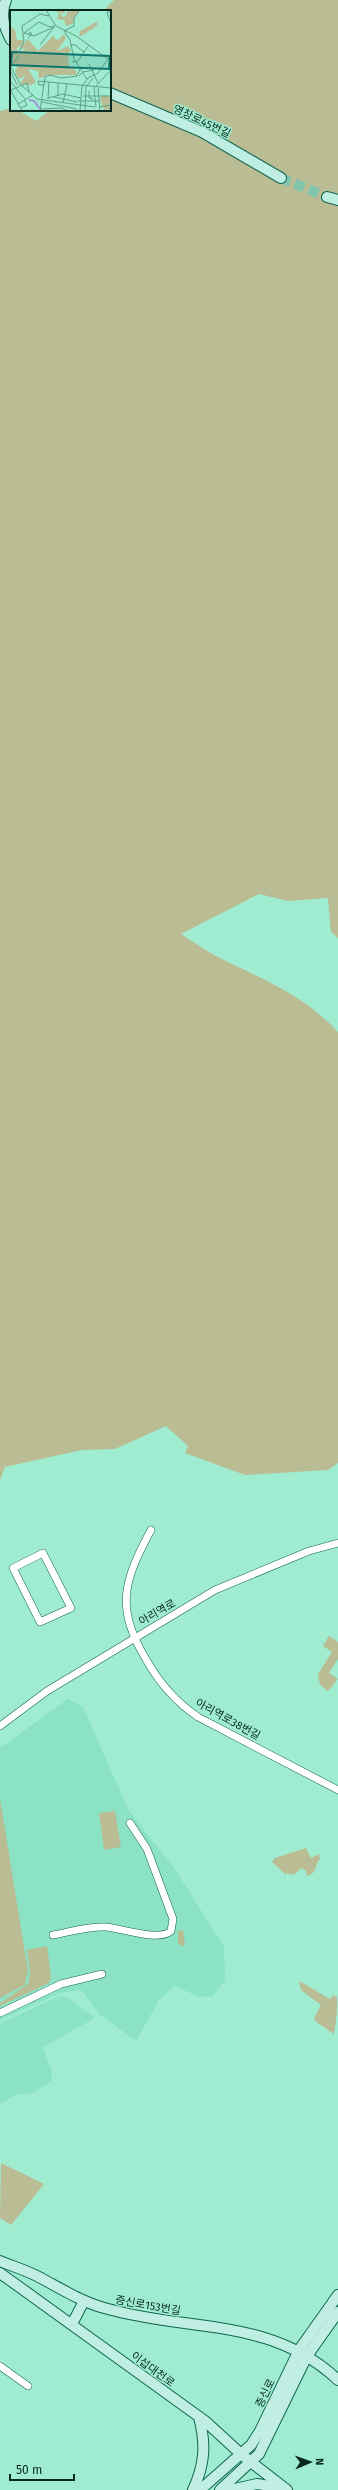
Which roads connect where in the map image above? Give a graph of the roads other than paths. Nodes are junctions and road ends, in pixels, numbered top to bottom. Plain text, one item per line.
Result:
1 (6, 0) edge
2 (0, 33) edge
3 (10, 39) edge
4 (0, 40) edge
5 (10, 41) edge
6 (10, 42) edge
7 (111, 93) edge
8 (280, 178) tunnel mouth
9 (327, 197) tunnel mouth
10 (338, 200) edge
11 (151, 1530) dead end
12 (338, 1543) edge
13 (43, 1553) joint
14 (133, 1638) junction
15 (0, 1726) edge
16 (338, 1790) edge
17 (130, 1823) dead end
18 (53, 1934) dead end
19 (102, 1974) dead end
20 (0, 2014) edge
21 (0, 2261) edge
22 (0, 2273) edge
23 (338, 2294) edge
24 (84, 2301) junction
25 (338, 2312) edge
26 (72, 2324) junction
27 (303, 2353) junction
28 (0, 2366) edge
29 (338, 2380) edge
30 (28, 2386) dead end
31 (199, 2417) junction
32 (242, 2455) junction
33 (252, 2463) junction
34 (240, 2488) edge
35 (286, 2489) edge
36 (193, 2490) edge
37 (200, 2490) edge
38 (220, 2490) edge
39 (230, 2490) edge

1 - 3 street
2 - 5 street
4 - 6 street
7 - 8 street, 영창로45번길
9 - 10 street
11 - 14 street, 아리역로38번길
12 - 14 street, 아리역로
13 - 13 street
14 - 15 street, 아리역로
14 - 16 street, 아리역로38번길
17 - 18 street
19 - 20 street
21 - 24 street, 증신로153번길
22 - 26 street, 이섭대천로
23 - 27 street, 증신로
24 - 26 street
24 - 27 street, 증신로153번길
25 - 27 street, 증신로
26 - 31 street, 이섭대천로
27 - 29 street, 증신로153번길
27 - 32 street, 증신로
27 - 33 street, 증신로
28 - 30 street
31 - 32 street, 이섭대천로
31 - 36 street
32 - 33 street, 이섭대천로
32 - 37 street, 증신로
33 - 35 street, 이섭대천로
33 - 38 street, 증신로
34 - 35 street
34 - 39 street

